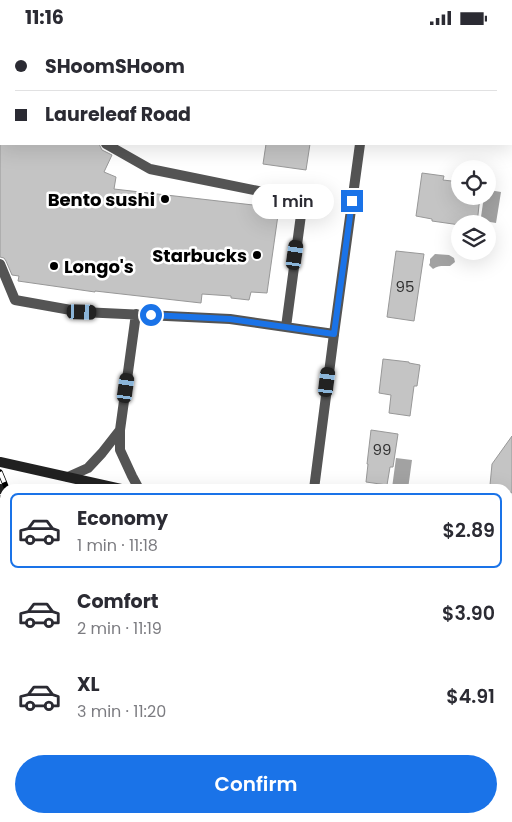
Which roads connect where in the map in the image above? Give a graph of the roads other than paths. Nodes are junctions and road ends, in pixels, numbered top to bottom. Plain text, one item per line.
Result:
1 (108, 145) edge
2 (360, 145) edge
3 (0, 264) edge
4 (136, 314) junction
5 (286, 327) junction
6 (334, 334) junction
7 (120, 430) junction
8 (0, 462) edge
9 (68, 477) junction
10 (99, 484) edge
11 (136, 484) edge
12 (315, 484) edge

1 - 5 street
2 - 6 street
3 - 4 street
4 - 5 street
4 - 7 street
5 - 6 street
6 - 12 street
7 - 9 street
7 - 11 street
8 - 9 main road
9 - 10 main road

